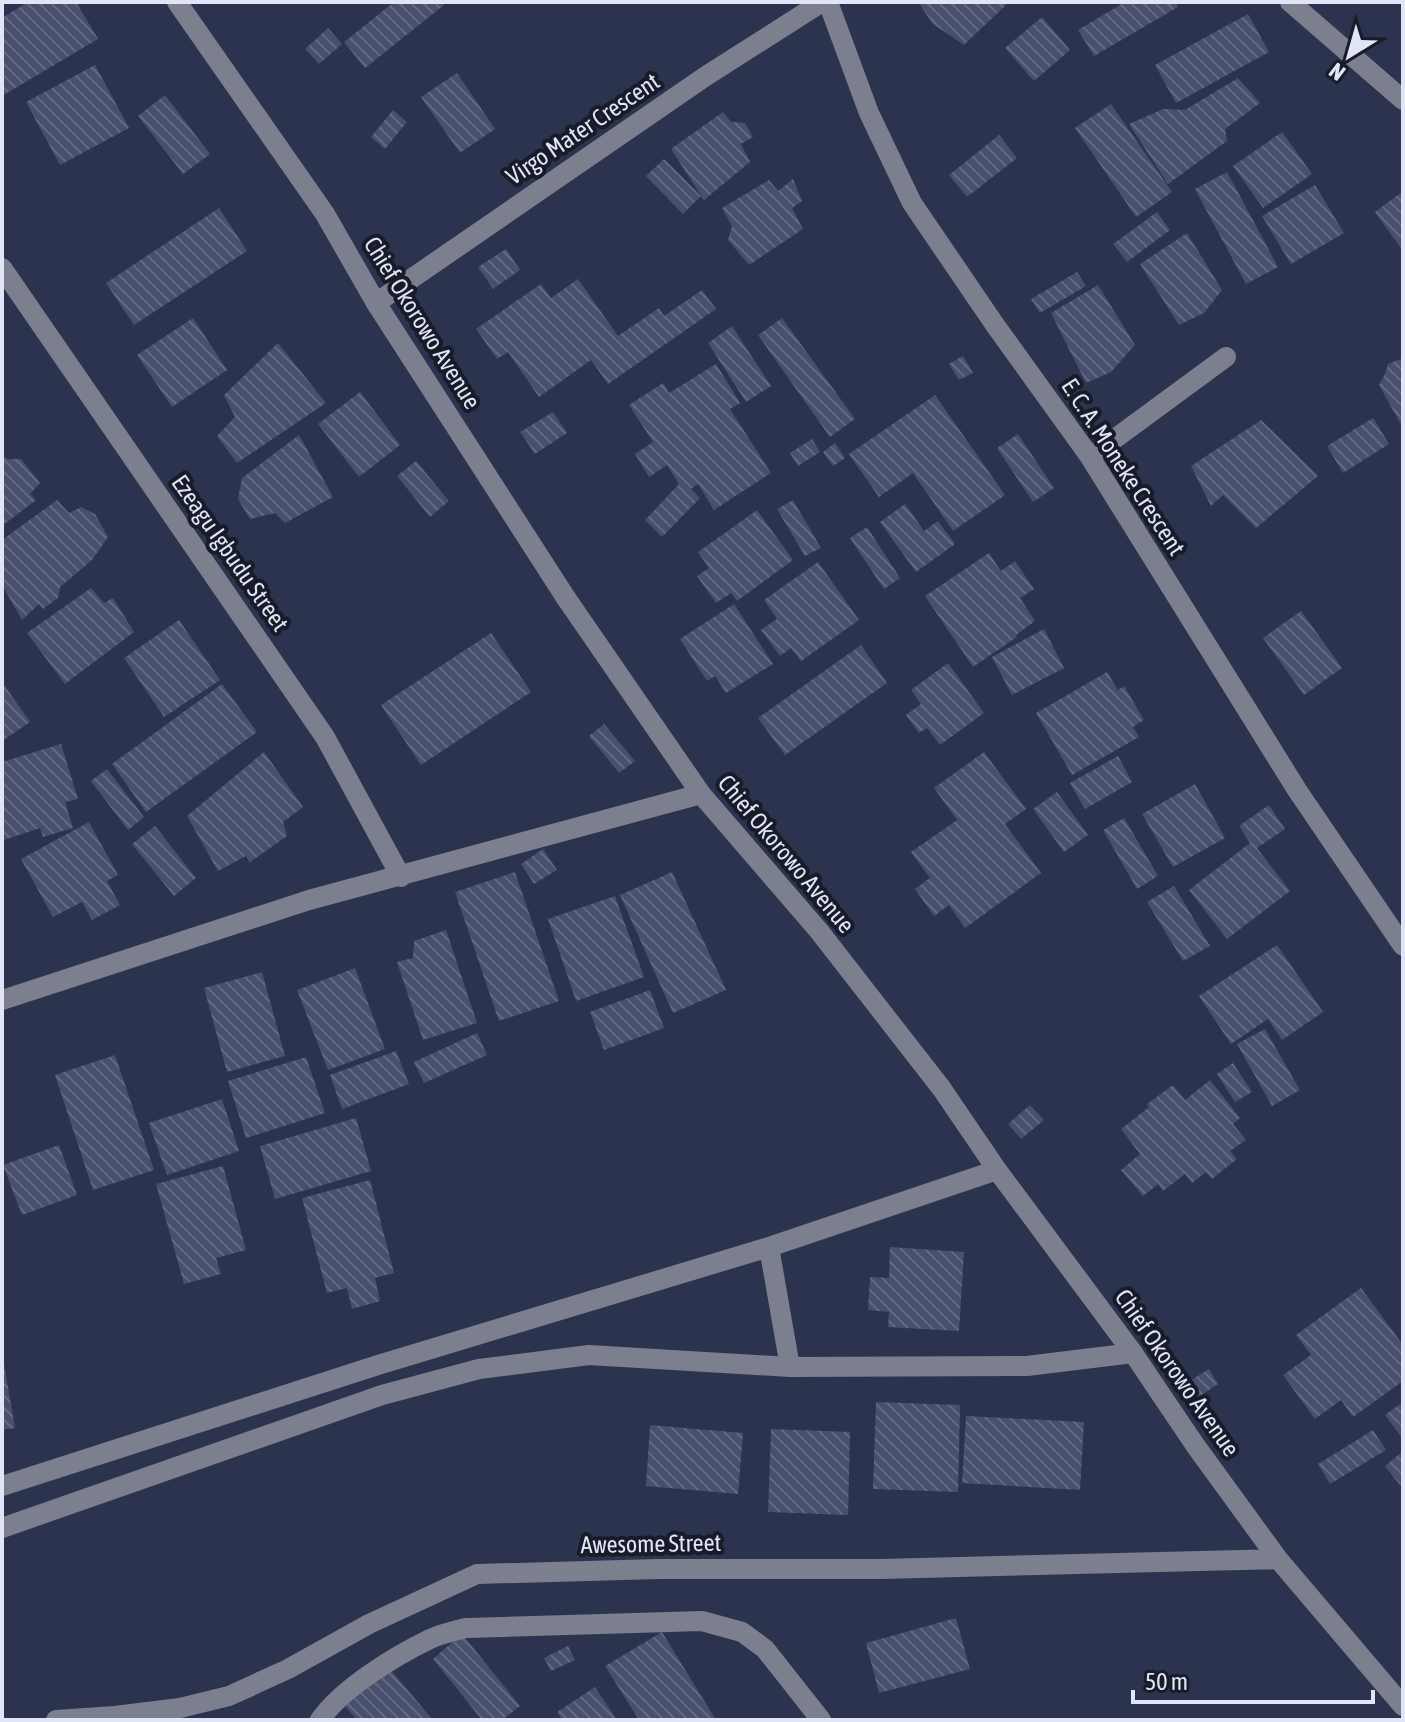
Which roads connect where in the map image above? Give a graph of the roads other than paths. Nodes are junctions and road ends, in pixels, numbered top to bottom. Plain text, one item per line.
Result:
1 (177, 2) edge
2 (825, 2) edge
3 (1290, 2) edge
4 (1403, 100) edge
5 (2, 268) edge
6 (376, 303) junction
7 (1226, 357) dead end
8 (1090, 457) junction
9 (701, 794) junction
10 (401, 877) junction
11 (1403, 946) edge
12 (2, 1000) edge
13 (997, 1170) junction
14 (769, 1247) junction
15 (1133, 1353) junction
16 (790, 1367) junction
17 (2, 1486) edge
18 (2, 1528) edge
19 (1278, 1559) junction
20 (1403, 1706) edge
21 (56, 1720) edge
22 (320, 1720) edge
23 (821, 1720) edge

1 - 6 street, Chief Okorowo Avenue
2 - 6 street, Virgo Mater Crescent
2 - 8 street, E. C. A. Moneke Crescent
3 - 4 street
5 - 10 street, Ezeagu Igbudu Street
6 - 9 street, Chief Okorowo Avenue
7 - 8 street
8 - 11 street, E. C. A. Moneke Crescent
9 - 10 street
9 - 13 street, Chief Okorowo Avenue
10 - 12 street
13 - 14 street
13 - 15 street, Chief Okorowo Avenue
14 - 16 street
14 - 17 street
15 - 16 street
15 - 19 street, Chief Okorowo Avenue
16 - 18 street
19 - 20 street, Chief Okorowo Avenue
19 - 21 street, Awesome Street
22 - 23 street

